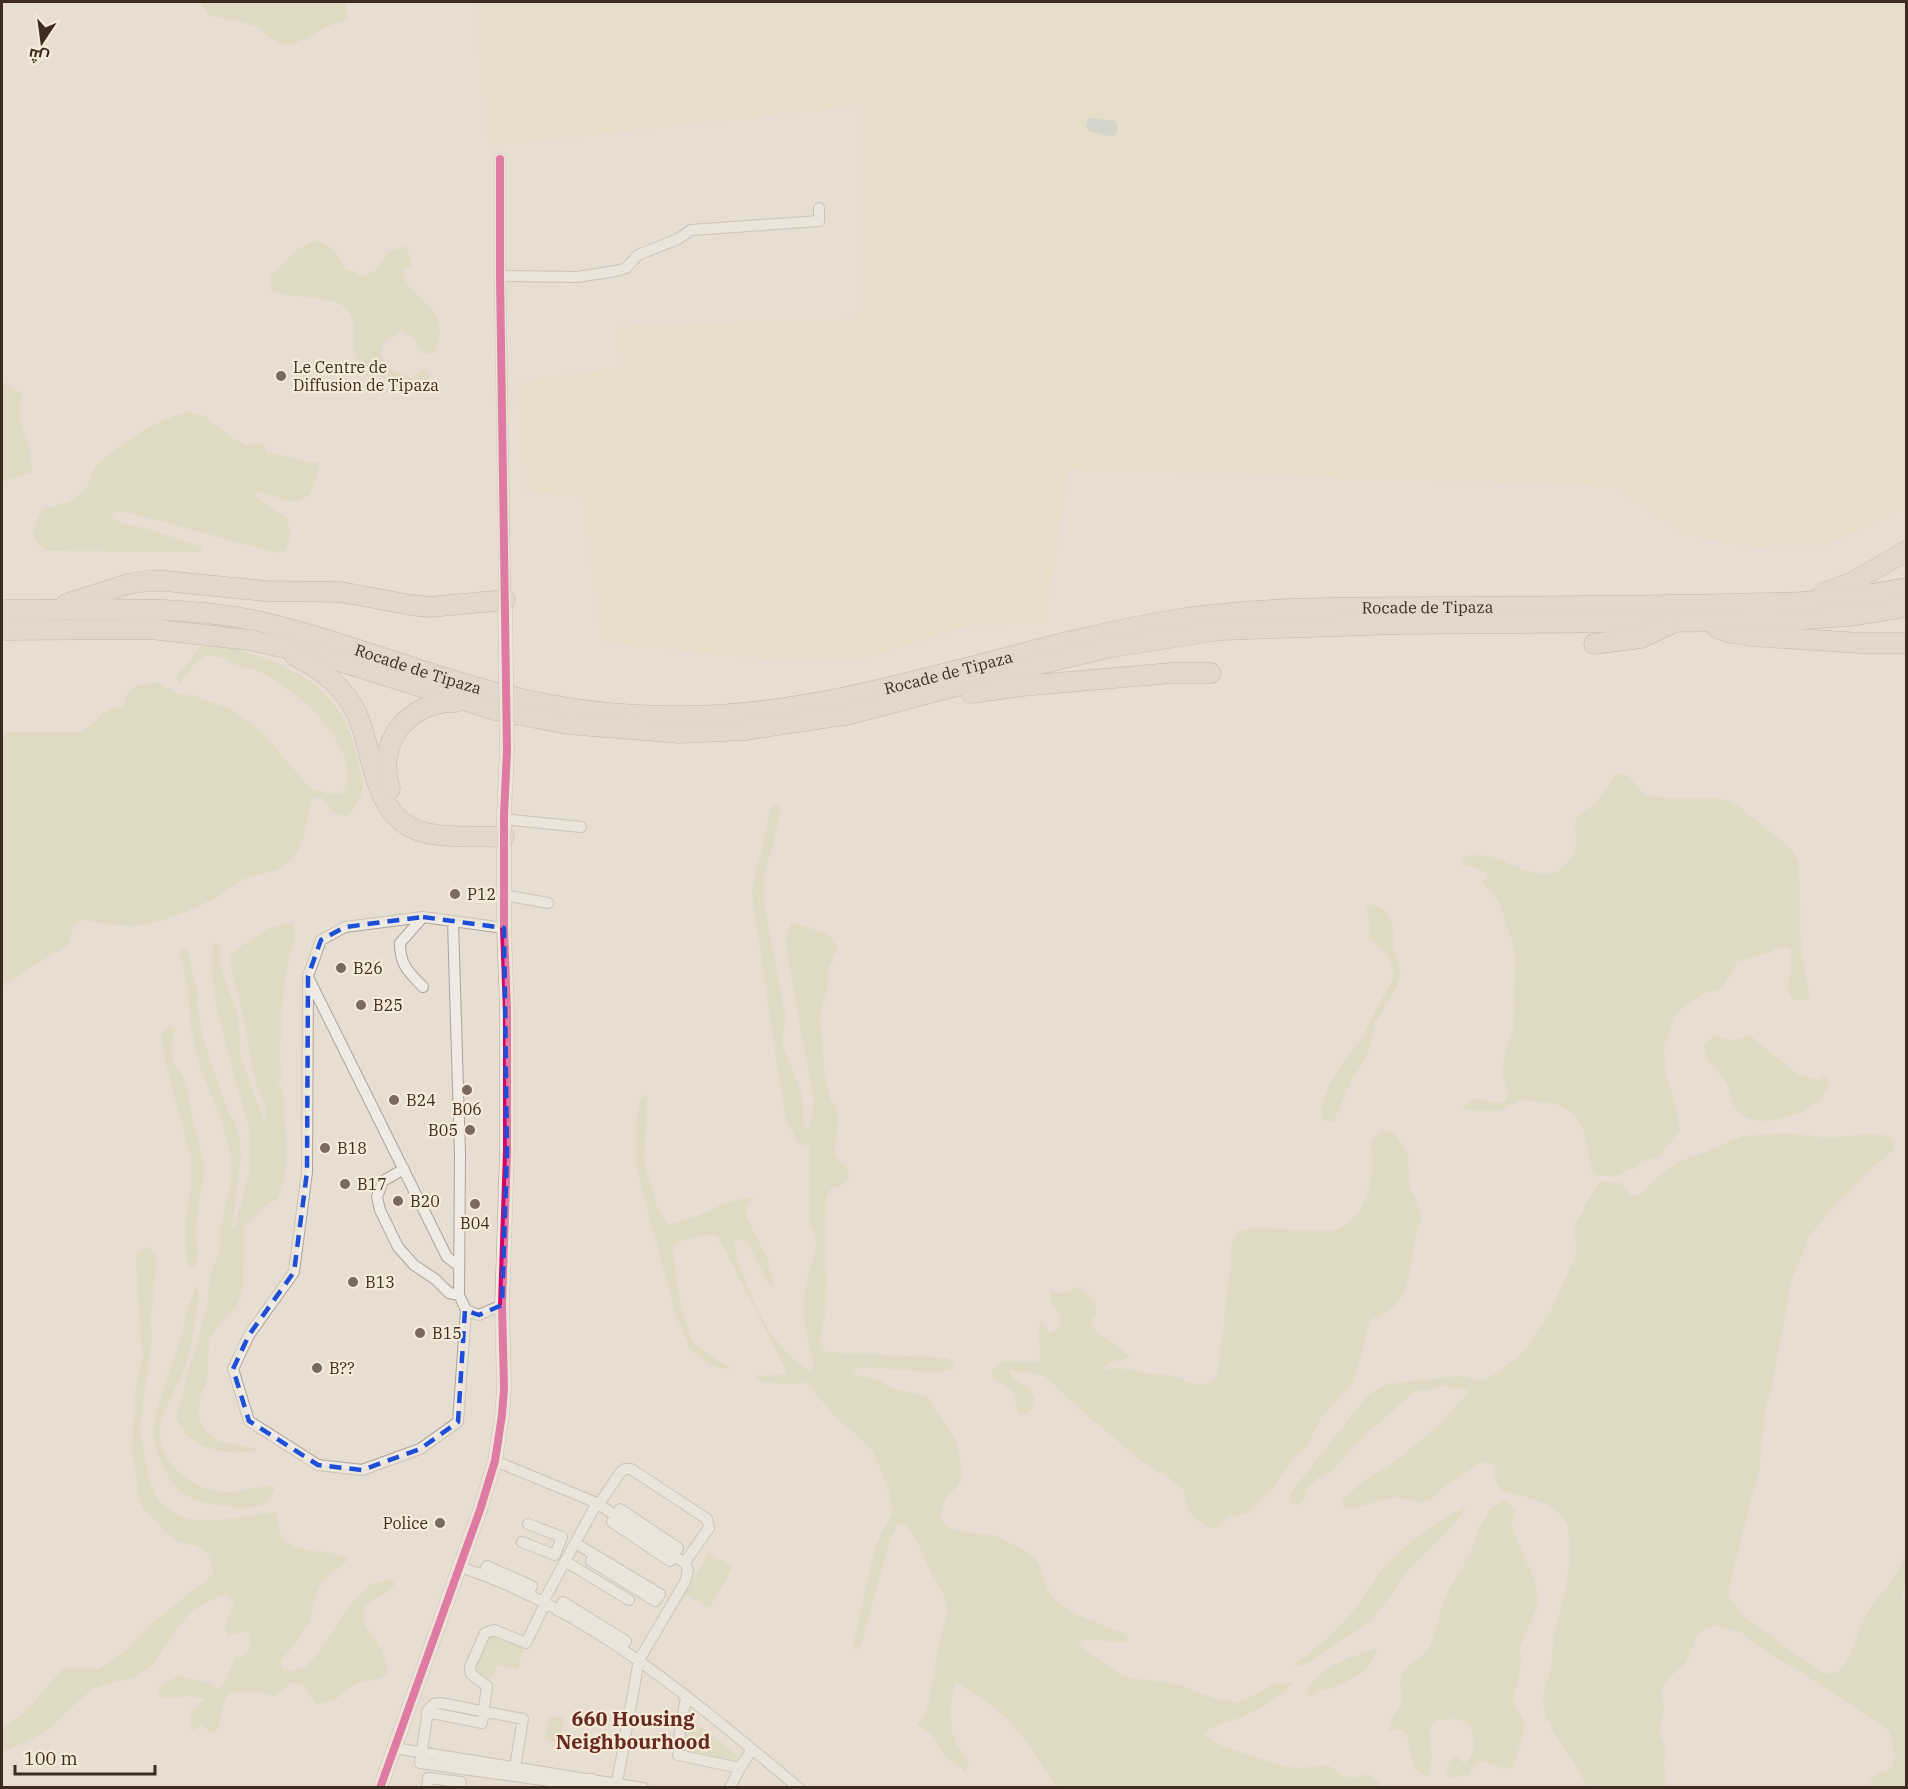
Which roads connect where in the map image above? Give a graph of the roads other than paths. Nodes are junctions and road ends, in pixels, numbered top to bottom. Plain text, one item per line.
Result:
1 (500, 159) dead end
2 (819, 208) dead end
3 (500, 276) junction
4 (1906, 551) edge
5 (1906, 588) edge
6 (505, 600) junction
7 (1803, 602) junction
8 (1874, 603) junction
9 (1906, 607) edge
10 (2, 610) edge
11 (45, 611) junction
12 (1673, 622) junction
13 (1703, 622) junction
14 (2, 630) edge
15 (250, 640) junction
16 (1906, 643) edge
17 (1594, 644) dead end
18 (1211, 674) dead end
19 (920, 695) junction
20 (495, 710) junction
21 (581, 827) dead end
22 (504, 828) junction
23 (504, 895) junction
24 (548, 903) dead end
25 (423, 917) junction
26 (453, 922) junction
27 (504, 928) junction
28 (308, 976) junction
29 (423, 987) dead end
30 (404, 1169) junction
31 (459, 1266) junction
32 (459, 1295) junction
33 (502, 1305) junction
34 (466, 1310) junction
35 (495, 1461) junction
36 (598, 1504) junction
37 (528, 1524) dead end
38 (522, 1542) dead end
39 (559, 1546) junction
40 (693, 1550) junction
41 (570, 1552) junction
42 (595, 1555) junction
43 (685, 1562) junction
44 (460, 1567) junction
45 (687, 1576) junction
46 (629, 1600) dead end
47 (544, 1603) junction
48 (639, 1660) junction
49 (686, 1696) junction
50 (483, 1712) junction
51 (678, 1743) dead end
52 (394, 1748) junction
53 (752, 1749) junction
54 (422, 1752) junction
55 (678, 1755) dead end
56 (515, 1767) junction
57 (740, 1768) junction
58 (568, 1782) edge
59 (616, 1785) edge
60 (638, 1787) edge
61 (380, 1788) edge
62 (427, 1788) edge
63 (460, 1788) edge
64 (730, 1788) edge
65 (799, 1788) edge

1 - 3 street
2 - 3 street
3 - 6 street
4 - 7 highway
5 - 8 highway, Rocade de Tipaza
6 - 11 highway
6 - 22 street, bridge
7 - 8 highway, Rocade de Tipaza
7 - 11 highway, Rocade de Tipaza
8 - 9 highway, Rocade de Tipaza
8 - 13 highway, Rocade de Tipaza
10 - 11 highway, Rocade de Tipaza
12 - 13 highway, Rocade de Tipaza
12 - 17 highway
12 - 19 highway, Rocade de Tipaza
13 - 16 highway
14 - 15 highway, Rocade de Tipaza
15 - 20 highway, Rocade de Tipaza
15 - 22 highway
18 - 19 highway
19 - 20 highway, Rocade de Tipaza
20 - 22 highway
21 - 22 street
22 - 23 street
23 - 24 street
23 - 27 street
25 - 26 street
25 - 28 street
25 - 29 street
26 - 27 street
26 - 31 street
27 - 33 street
28 - 30 street
28 - 34 street
30 - 31 street
30 - 32 street
31 - 32 street
32 - 34 street
33 - 34 street
33 - 35 street
35 - 36 street
35 - 44 street
36 - 40 street
36 - 41 street
36 - 43 street
37 - 39 street
38 - 39 street
39 - 41 street
40 - 43 street
40 - 45 street
41 - 42 street
41 - 46 street
41 - 47 street
42 - 42 street
43 - 45 street
44 - 47 street
44 - 52 street
45 - 48 street
47 - 48 street
47 - 50 street
48 - 49 street
48 - 59 street
49 - 51 street
49 - 53 street
50 - 54 street
50 - 56 street
52 - 54 street
52 - 61 street
53 - 57 street
53 - 65 street
54 - 56 street
54 - 58 street
55 - 57 street
56 - 58 street
57 - 64 street
58 - 59 street
59 - 60 street
62 - 63 street

